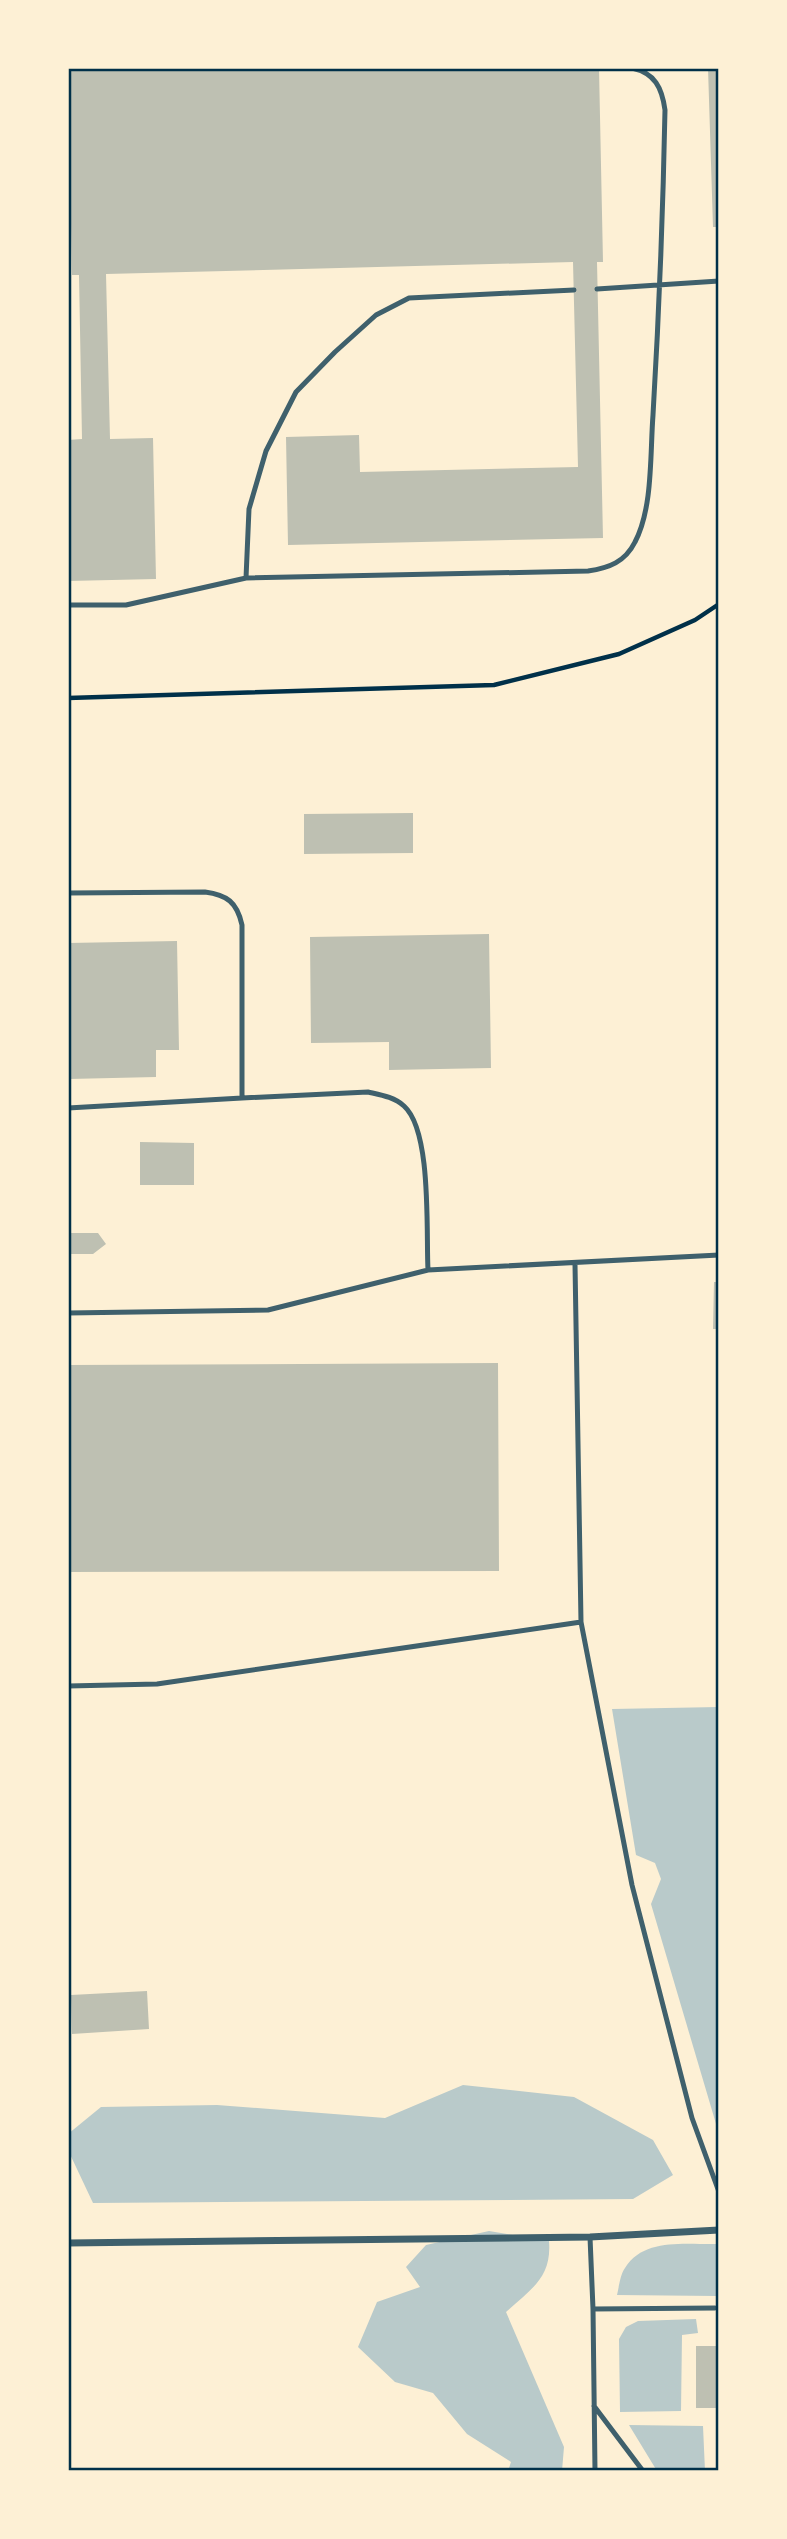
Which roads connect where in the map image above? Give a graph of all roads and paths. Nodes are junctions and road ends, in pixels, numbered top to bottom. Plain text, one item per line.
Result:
1 (632, 68) edge
2 (719, 281) edge
3 (661, 285) junction
4 (597, 289) dead end
5 (574, 290) dead end
6 (246, 578) junction
7 (719, 604) edge
8 (68, 605) edge
9 (68, 698) edge
10 (68, 893) edge
11 (243, 1098) junction
12 (68, 1108) edge
13 (719, 1255) edge
14 (575, 1264) junction
15 (428, 1270) junction
16 (68, 1313) edge
17 (581, 1622) junction
18 (68, 1686) edge
19 (719, 2192) edge
20 (719, 2230) edge
21 (590, 2237) junction
22 (68, 2243) edge
23 (715, 2308) dead end
24 (593, 2309) junction
25 (594, 2406) junction
26 (595, 2471) edge
27 (643, 2471) edge

1 - 3 lane
2 - 3 lane
3 - 4 lane
3 - 6 lane
5 - 6 lane
6 - 8 lane
7 - 9 path
10 - 11 lane
11 - 12 lane
11 - 15 lane
13 - 14 lane
14 - 15 lane
14 - 17 lane
15 - 16 lane
17 - 18 lane
17 - 19 lane
20 - 21 street
21 - 22 street
21 - 24 lane
23 - 24 lane
24 - 25 lane
25 - 26 lane
25 - 27 lane

